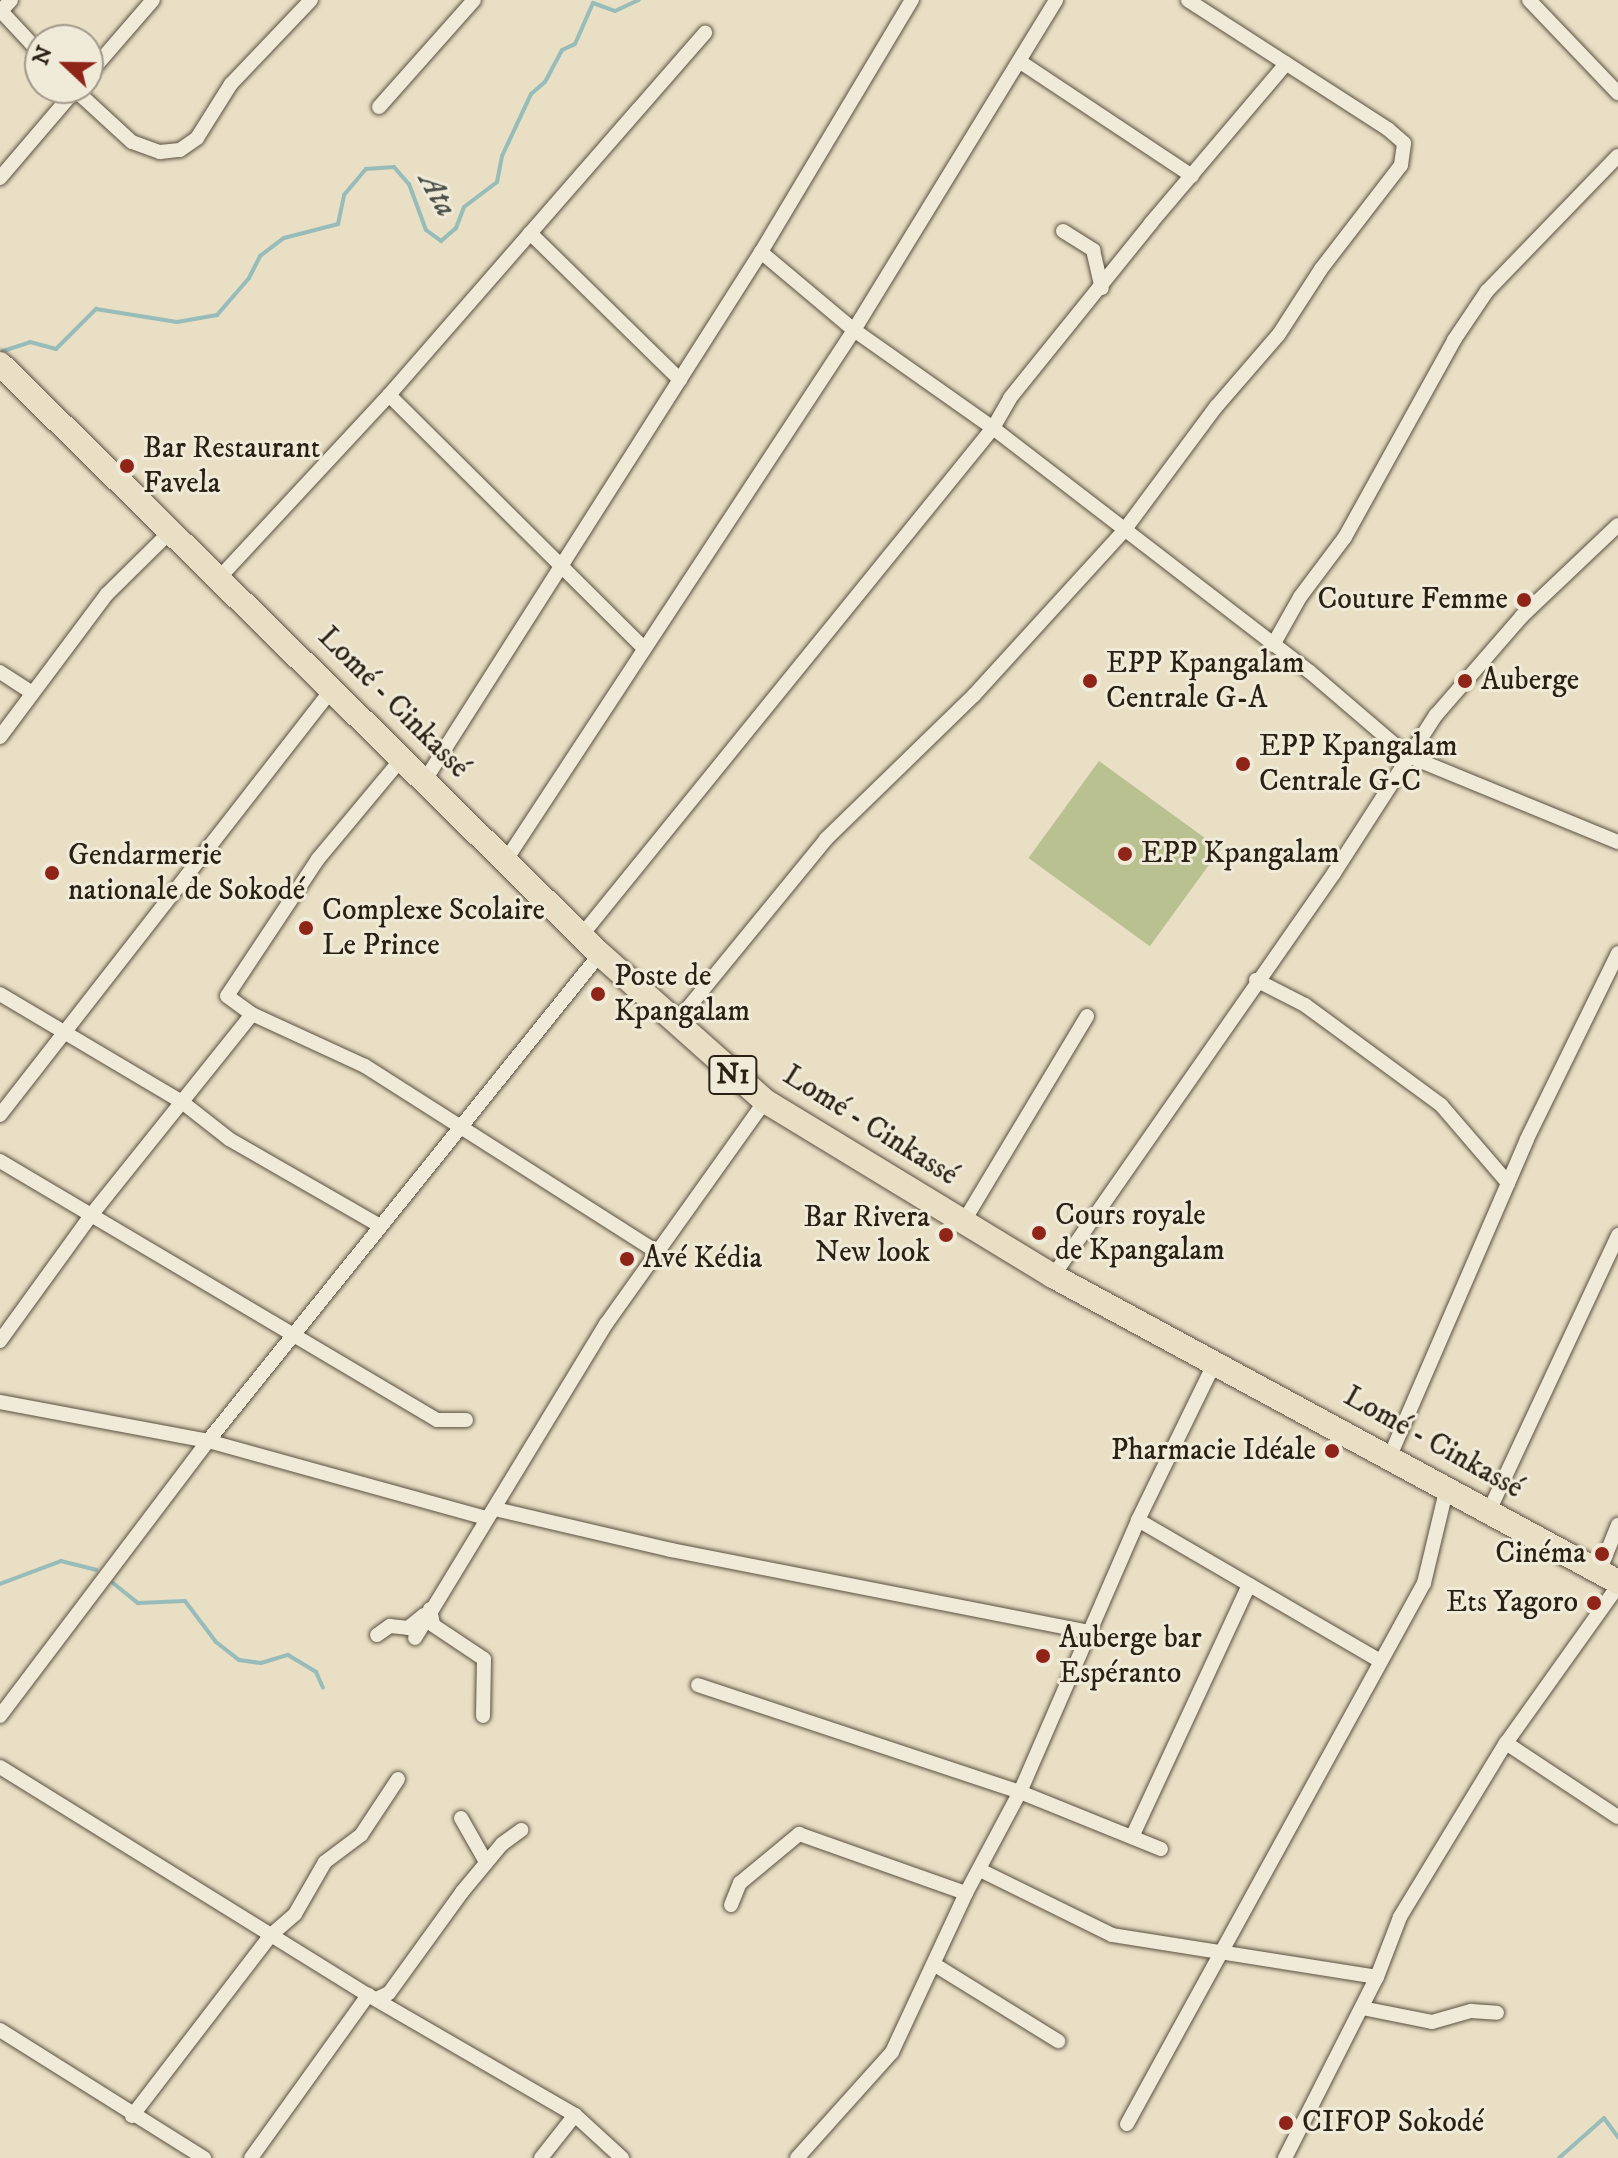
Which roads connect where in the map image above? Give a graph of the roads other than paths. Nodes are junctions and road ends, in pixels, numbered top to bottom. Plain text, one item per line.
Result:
1 (153, 0) edge
2 (311, 0) edge
3 (912, 0) edge
4 (1056, 0) edge
5 (1188, 0) edge
6 (1529, 0) edge
7 (468, 2) edge
8 (4, 8) edge
9 (24, 33) edge
10 (705, 33) dead end
11 (104, 57) edge
12 (1022, 63) junction
13 (1286, 64) junction
14 (1618, 93) edge
15 (62, 104) edge
16 (91, 104) edge
17 (379, 107) dead end
18 (1618, 156) edge
19 (1192, 176) junction
20 (0, 178) edge
21 (1063, 231) dead end
22 (530, 233) junction
23 (761, 252) junction
24 (1102, 288) junction
25 (854, 330) junction
26 (0, 364) edge
27 (680, 380) junction
28 (389, 395) junction
29 (993, 428) junction
30 (1618, 525) edge
31 (172, 530) junction
32 (1123, 532) junction
33 (564, 568) junction
34 (220, 577) junction
35 (1273, 645) junction
36 (644, 648) junction
37 (0, 672) edge
38 (333, 688) junction
39 (32, 693) junction
40 (0, 737) edge
41 (1408, 756) junction
42 (403, 757) junction
43 (425, 780) junction
44 (1618, 842) edge
45 (506, 860) junction
46 (581, 936) junction
47 (1618, 953) edge
48 (600, 954) junction
49 (1256, 980) junction
50 (0, 994) edge
51 (252, 1014) junction
52 (1087, 1016) dead end
53 (674, 1025) junction
54 (67, 1032) junction
55 (765, 1101) junction
56 (182, 1102) junction
57 (0, 1115) edge
58 (457, 1128) junction
59 (0, 1161) edge
60 (1508, 1183) junction
61 (92, 1214) junction
62 (964, 1221) junction
63 (380, 1226) junction
64 (1618, 1235) edge
65 (657, 1252) junction
66 (1053, 1276) junction
67 (296, 1332) junction
68 (0, 1341) edge
69 (1216, 1360) junction
70 (0, 1402) edge
71 (466, 1420) dead end
72 (208, 1441) junction
73 (1390, 1456) junction
74 (1447, 1487) junction
75 (1489, 1511) junction
76 (490, 1513) junction
77 (1138, 1520) junction
78 (1618, 1525) edge
79 (1612, 1580) edge
80 (1249, 1585) junction
81 (430, 1609) junction
82 (1088, 1632) junction
83 (377, 1635) dead end
84 (415, 1638) dead end
85 (1380, 1661) junction
86 (698, 1685) dead end
87 (0, 1716) edge
88 (483, 1716) dead end
89 (1506, 1743) junction
90 (0, 1767) edge
91 (398, 1779) dead end
92 (1020, 1792) junction
93 (1618, 1817) edge
94 (461, 1818) dead end
95 (521, 1830) dead end
96 (1132, 1837) junction
97 (1161, 1849) dead end
98 (486, 1862) junction
99 (980, 1870) junction
100 (966, 1893) junction
101 (731, 1905) dead end
102 (271, 1935) junction
103 (1218, 1953) junction
104 (935, 1965) junction
105 (1377, 1977) junction
106 (372, 1997) junction
107 (1362, 2008) junction
108 (1497, 2013) dead end
109 (0, 2030) edge
110 (1058, 2041) dead end
111 (575, 2115) junction
112 (132, 2116) junction
113 (1127, 2124) dead end
114 (204, 2158) edge
115 (251, 2158) edge
116 (541, 2158) edge
117 (622, 2158) edge
118 (797, 2158) edge
119 (1285, 2158) edge

1 - 11 street
2 - 16 street
3 - 23 street
4 - 12 street
5 - 13 street
6 - 14 street
7 - 17 street
8 - 9 street
10 - 22 street
12 - 19 street
12 - 25 street
13 - 19 street
13 - 32 street
15 - 20 street
18 - 35 street
19 - 24 street
21 - 24 street
22 - 27 street
22 - 28 street
23 - 25 street
23 - 27 street
24 - 29 street
25 - 29 street
25 - 36 street
26 - 31 highway, Lomé - Cinkassé / N1
27 - 33 street
28 - 33 street
28 - 34 street
29 - 32 street
29 - 46 street
30 - 41 street
31 - 34 highway, Lomé - Cinkassé / N1
31 - 39 street
32 - 35 street
32 - 53 street
33 - 36 street
33 - 43 street
34 - 38 highway, Lomé - Cinkassé / N1
35 - 41 street
36 - 45 street
37 - 39 street
38 - 42 highway, Lomé - Cinkassé / N1
38 - 54 street
39 - 40 street
41 - 44 street
41 - 49 street
42 - 43 highway, Lomé - Cinkassé / N1
42 - 51 street
43 - 45 highway, Lomé - Cinkassé / N1
45 - 46 highway, Lomé - Cinkassé / N1
46 - 48 highway, Lomé - Cinkassé / N1
47 - 60 street
48 - 53 highway, Lomé - Cinkassé / N1
48 - 58 street
49 - 60 street
49 - 66 street
50 - 54 street
51 - 56 street
51 - 58 street
52 - 62 street
53 - 55 highway, Lomé - Cinkassé / N1
54 - 56 street
54 - 57 street
55 - 62 highway, Lomé - Cinkassé / N1
55 - 65 street
56 - 61 street
56 - 63 street
58 - 63 street
58 - 65 street
59 - 61 street
60 - 73 street
61 - 67 street
61 - 68 street
62 - 66 highway, Lomé - Cinkassé / N1
63 - 67 street
64 - 75 street
65 - 76 street
66 - 69 highway, Lomé - Cinkassé / N1
67 - 71 street
67 - 72 street
69 - 73 highway, Lomé - Cinkassé / N1
69 - 77 street
70 - 72 street
72 - 76 street
72 - 87 street
73 - 74 highway, Lomé - Cinkassé / N1
74 - 75 highway, Lomé - Cinkassé / N1
74 - 85 street
75 - 79 highway, Lomé - Cinkassé / N1
76 - 81 street
76 - 82 street
77 - 80 street
77 - 82 street
78 - 79 street
79 - 89 street
80 - 85 street
80 - 96 street
81 - 83 street
81 - 84 street
81 - 88 street
82 - 92 street
85 - 103 street
86 - 92 street
89 - 93 street
89 - 105 street
90 - 102 street
91 - 102 street
92 - 96 street
92 - 99 street
94 - 98 street
95 - 98 street
96 - 97 street
98 - 106 street
99 - 100 street
99 - 103 street
100 - 101 street
100 - 104 street
102 - 106 street
102 - 112 street
103 - 105 street
103 - 113 street
104 - 110 street
104 - 118 street
105 - 107 street
106 - 111 street
106 - 115 street
107 - 108 street
107 - 119 street
109 - 112 street
111 - 116 street
111 - 117 street
112 - 114 street

